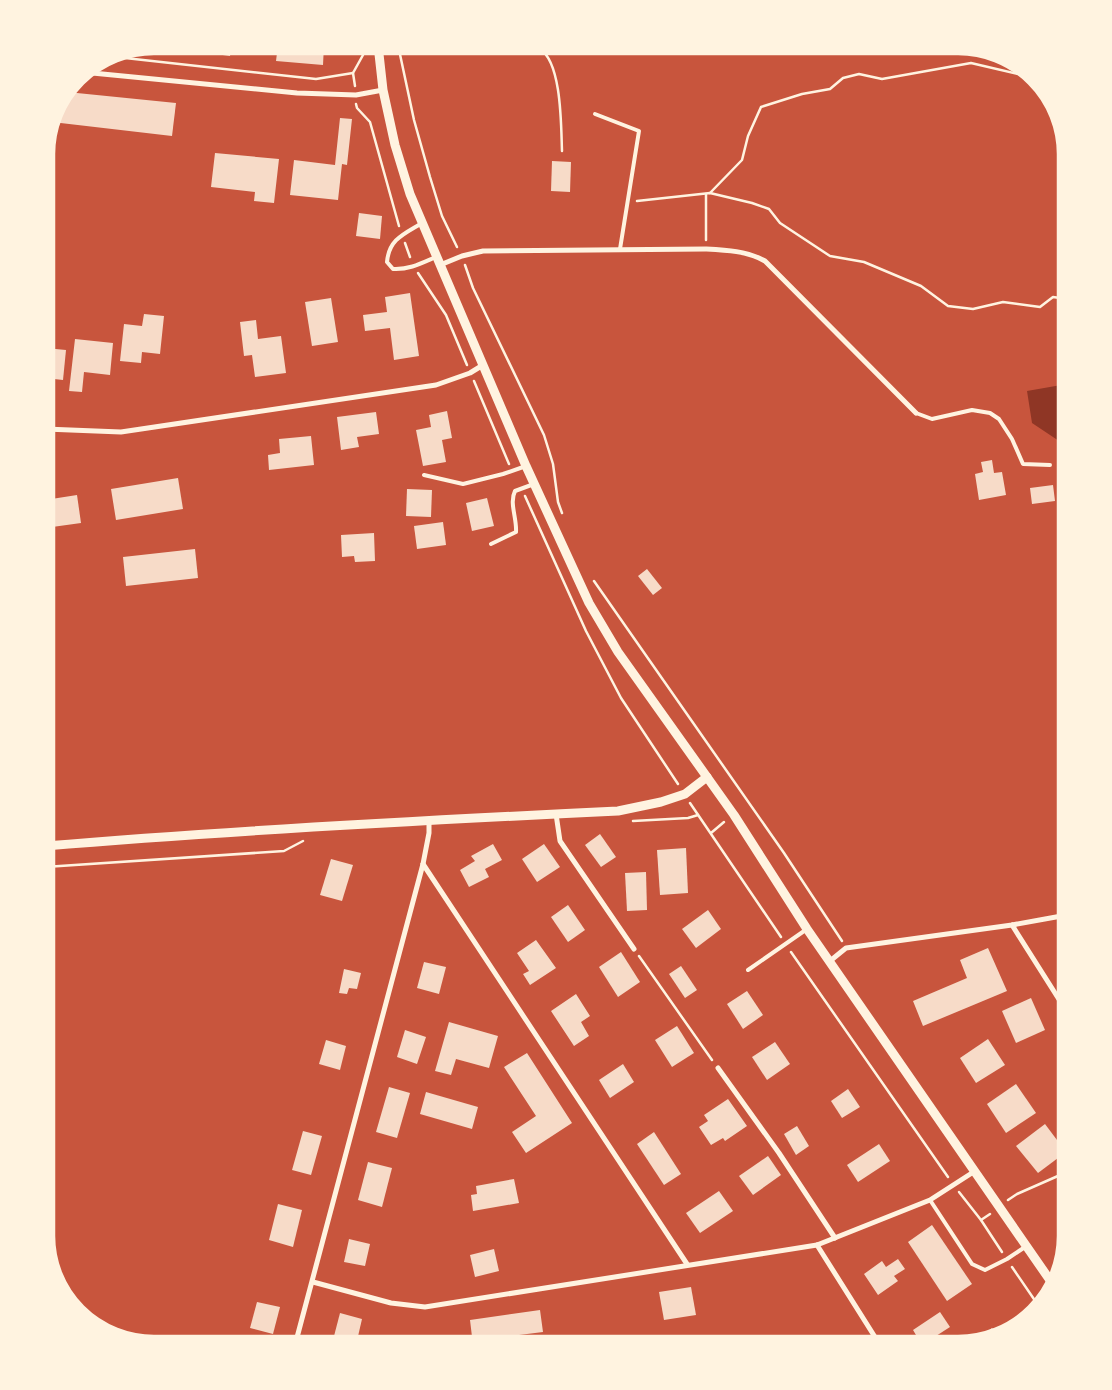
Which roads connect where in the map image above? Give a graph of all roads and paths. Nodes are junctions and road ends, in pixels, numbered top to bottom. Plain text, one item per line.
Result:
1 (363, 54) edge
2 (379, 54) edge
3 (400, 54) edge
4 (544, 54) edge
5 (126, 58) edge
6 (95, 73) edge
7 (353, 73) junction
8 (1019, 75) edge
9 (383, 90) junction
10 (356, 95) junction
11 (594, 114) dead end
12 (562, 151) dead end
13 (706, 194) junction
14 (710, 194) junction
15 (628, 201) junction
16 (422, 223) junction
17 (402, 236) junction
18 (620, 249) junction
19 (706, 249) junction
20 (462, 256) junction
21 (438, 261) junction
22 (415, 266) junction
23 (1058, 298) edge
24 (483, 365) junction
25 (470, 373) junction
26 (916, 413) joint
27 (54, 429) edge
28 (1050, 465) dead end
29 (526, 466) junction
30 (512, 471) junction
31 (424, 475) dead end
32 (534, 484) junction
33 (522, 489) junction
34 (563, 517) dead end
35 (491, 544) dead end
36 (590, 573) dead end
37 (707, 777) junction
38 (685, 794) junction
39 (556, 814) junction
40 (429, 821) junction
41 (307, 839) dead end
42 (54, 845) edge
43 (423, 864) junction
44 (54, 866) edge
45 (1058, 917) edge
46 (1012, 925) junction
47 (807, 929) junction
48 (786, 944) junction
49 (846, 948) junction
50 (634, 949) joint
51 (830, 961) junction
52 (748, 970) dead end
53 (1058, 998) edge
54 (718, 1068) joint
55 (976, 1171) junction
56 (1058, 1176) edge
57 (954, 1186) junction
58 (930, 1200) junction
59 (1000, 1207) junction
60 (981, 1220) junction
61 (835, 1238) junction
62 (817, 1245) junction
63 (1027, 1246) junction
64 (1007, 1259) junction
65 (687, 1264) junction
66 (1049, 1278) edge
67 (313, 1282) junction
68 (1035, 1300) edge
69 (298, 1336) edge
70 (874, 1336) edge

1 - 7 path
2 - 9 street
3 - 20 path
4 - 12 path
5 - 7 path
6 - 10 street
7 - 10 path
8 - 14 path
9 - 10 street
9 - 16 street
10 - 17 path
11 - 15 lane
13 - 14 path
13 - 15 path
13 - 19 path
14 - 23 path
15 - 18 lane
16 - 17 lane
16 - 21 street
17 - 22 path
17 - 22 lane
18 - 19 street
18 - 20 street
19 - 26 street
20 - 21 street
20 - 34 path
21 - 22 lane
21 - 24 street
22 - 25 path
24 - 25 street
24 - 29 street
25 - 27 street
25 - 30 path
26 - 28 lane
29 - 30 lane
29 - 32 street
30 - 31 lane
32 - 33 lane
32 - 37 street
33 - 35 lane
33 - 38 path
36 - 49 path
37 - 38 street
37 - 47 street
38 - 39 street
38 - 48 path
39 - 40 street
39 - 50 street
40 - 42 street
40 - 43 street
41 - 44 path
43 - 65 street
43 - 67 street
45 - 46 street
46 - 49 street
46 - 53 street
47 - 48 lane
47 - 51 street
48 - 52 lane
48 - 57 path
49 - 51 street
50 - 54 path
51 - 55 street
54 - 61 street
55 - 57 street
55 - 59 street
56 - 59 path
57 - 58 street
57 - 60 path
58 - 61 street
58 - 64 lane
59 - 60 path
59 - 63 street
60 - 64 path
61 - 62 street
62 - 65 street
62 - 70 street
63 - 64 lane
63 - 66 street
64 - 68 path
65 - 67 street
67 - 69 street

